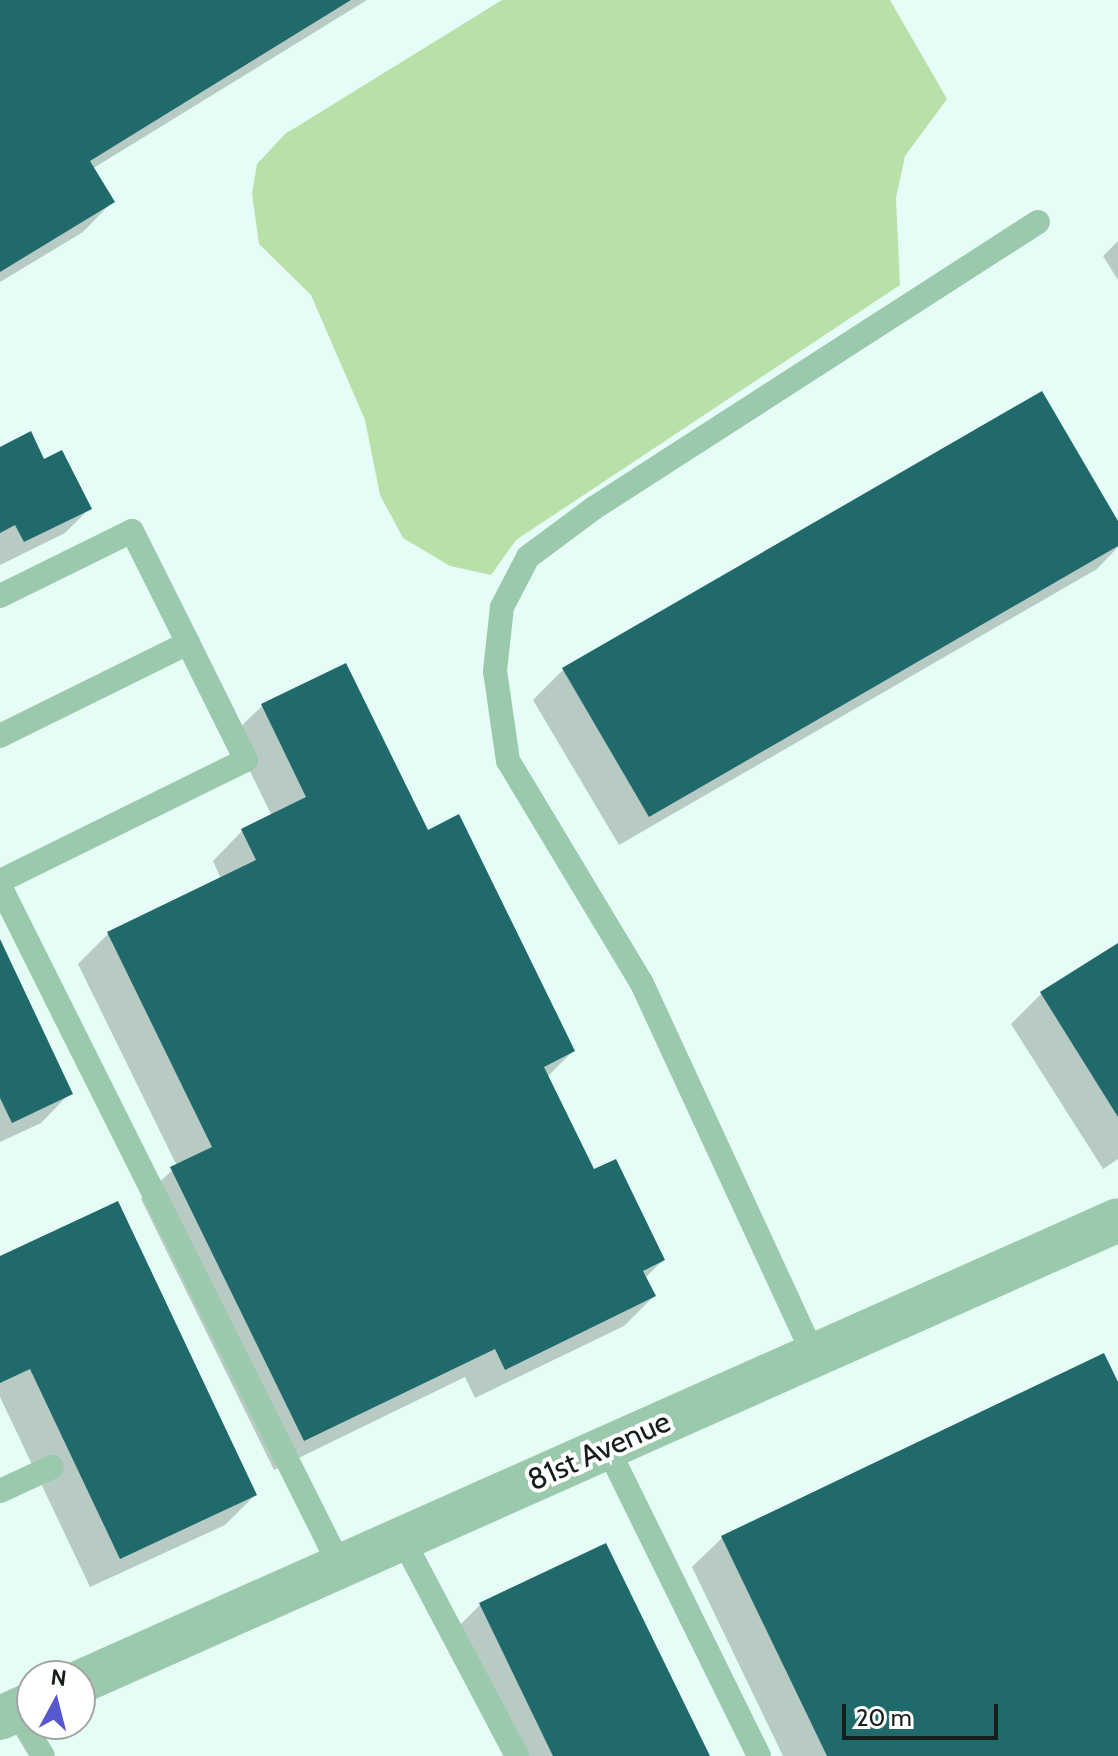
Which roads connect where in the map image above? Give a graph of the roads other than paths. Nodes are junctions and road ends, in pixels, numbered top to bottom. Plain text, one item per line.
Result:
1 (1038, 222) dead end
2 (0, 596) edge
3 (188, 643) junction
4 (0, 736) edge
5 (0, 883) edge
6 (1118, 1220) edge
7 (814, 1356) junction
8 (607, 1447) junction
9 (52, 1467) dead end
10 (0, 1491) edge
11 (402, 1538) junction
12 (340, 1566) junction
13 (96, 1675) edge
14 (11, 1710) edge
15 (43, 1756) edge
16 (517, 1756) edge
17 (759, 1756) edge

1 - 7 lane
2 - 3 lane
3 - 4 lane
3 - 5 lane
5 - 12 lane
6 - 7 street, 81st Avenue
7 - 8 street, 81st Avenue
8 - 11 street, 81st Avenue
8 - 17 lane
9 - 10 lane
11 - 12 street, 81st Avenue
11 - 16 lane
12 - 13 street, 81st Avenue
14 - 15 lane

